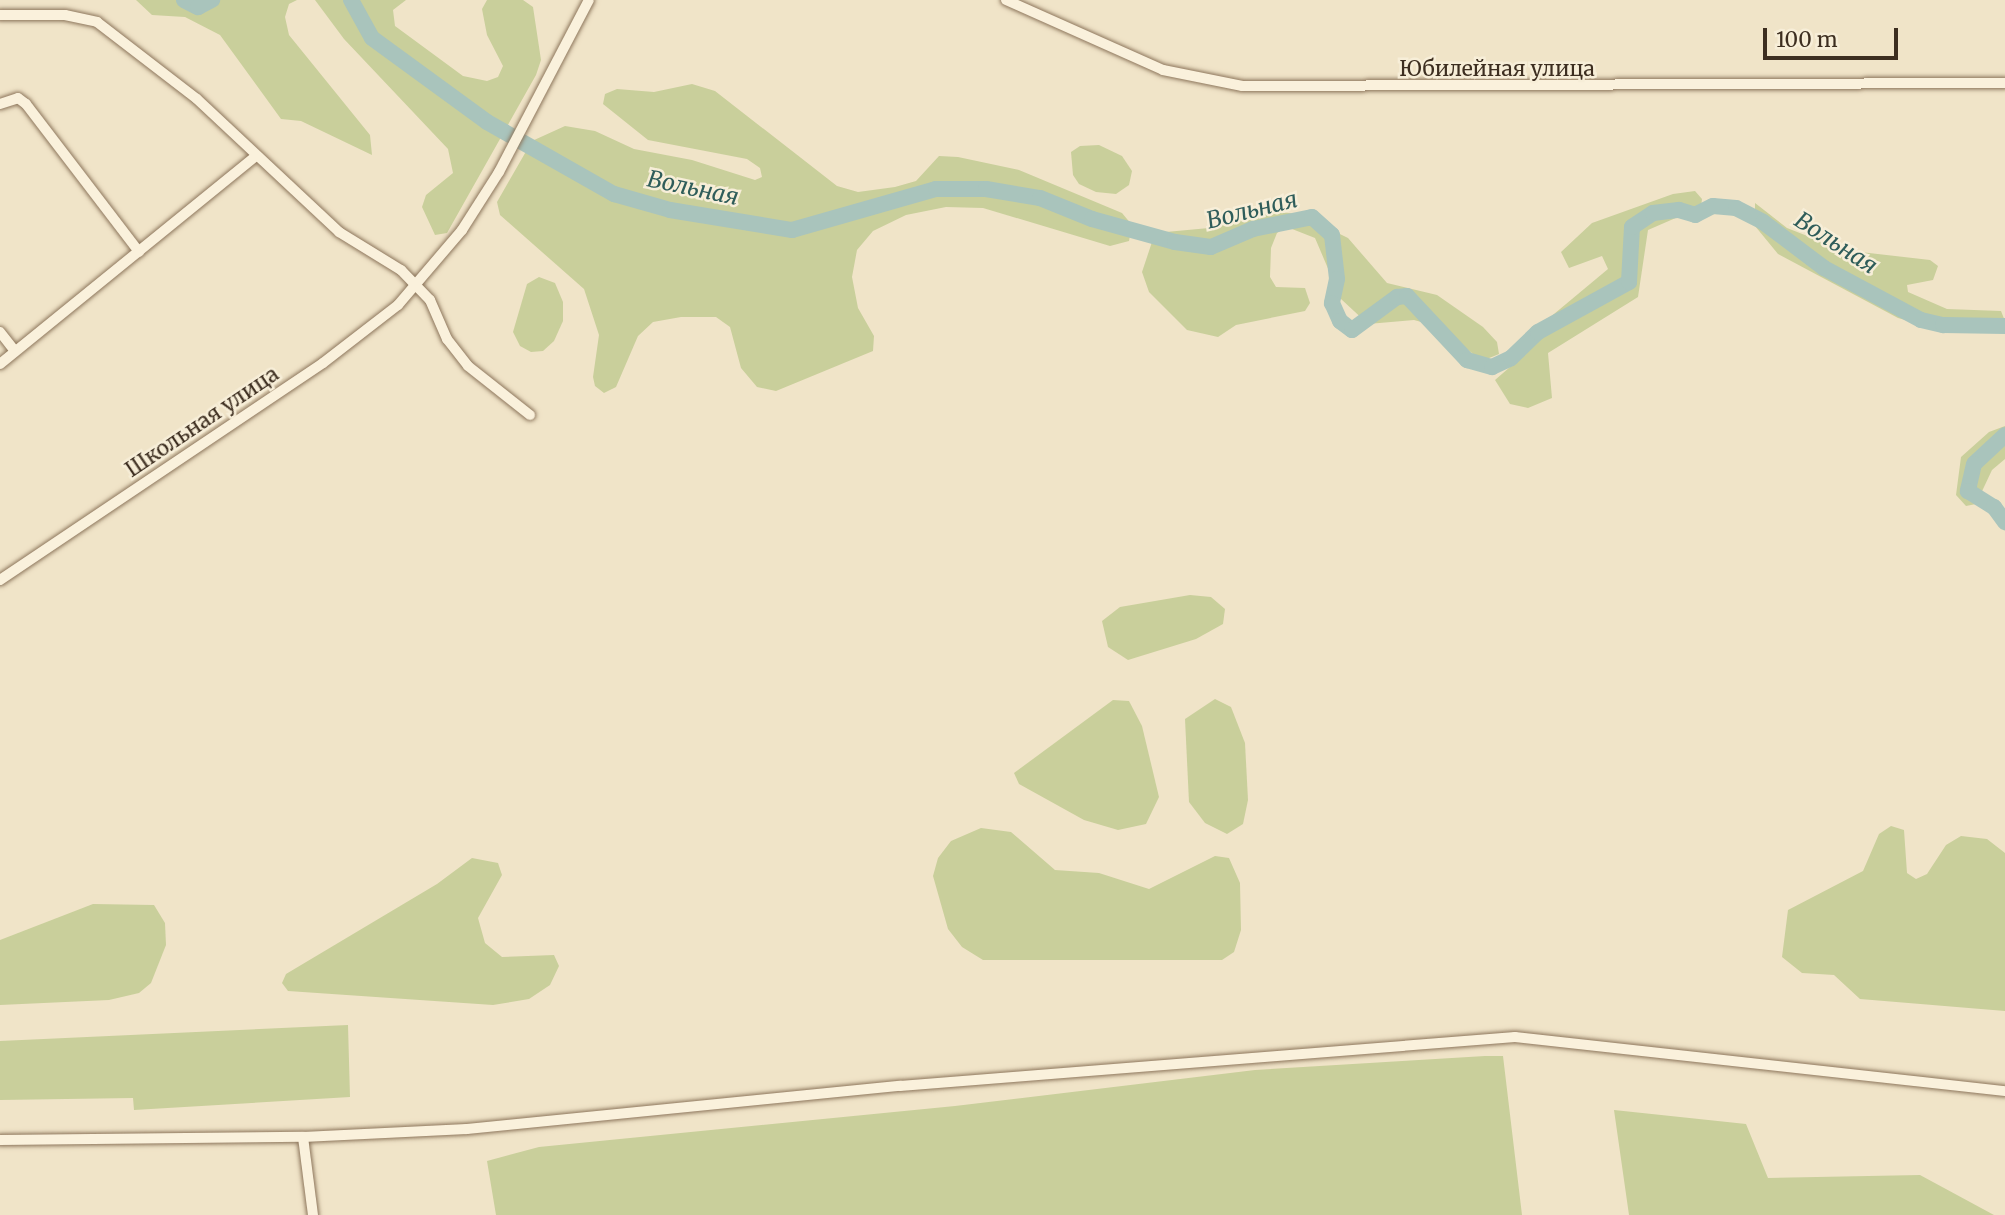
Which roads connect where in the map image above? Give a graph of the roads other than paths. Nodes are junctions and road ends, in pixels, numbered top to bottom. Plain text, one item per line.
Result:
1 (589, 0) edge
2 (1006, 0) edge
3 (0, 15) edge
4 (2005, 83) edge
5 (0, 104) edge
6 (256, 156) junction
7 (139, 252) junction
8 (417, 285) junction
9 (0, 332) edge
10 (15, 351) junction
11 (0, 364) edge
12 (530, 415) dead end
13 (0, 580) edge
14 (2005, 1091) edge
15 (303, 1137) junction
16 (0, 1140) edge
17 (313, 1215) edge

1 - 8 street, Школьная улица
2 - 4 street, Юбилейная улица
3 - 6 street
5 - 7 street
6 - 7 street
6 - 8 street
7 - 10 street
8 - 12 street
8 - 13 street, Школьная улица
9 - 10 street
10 - 11 street
14 - 15 street
15 - 16 street
15 - 17 street

